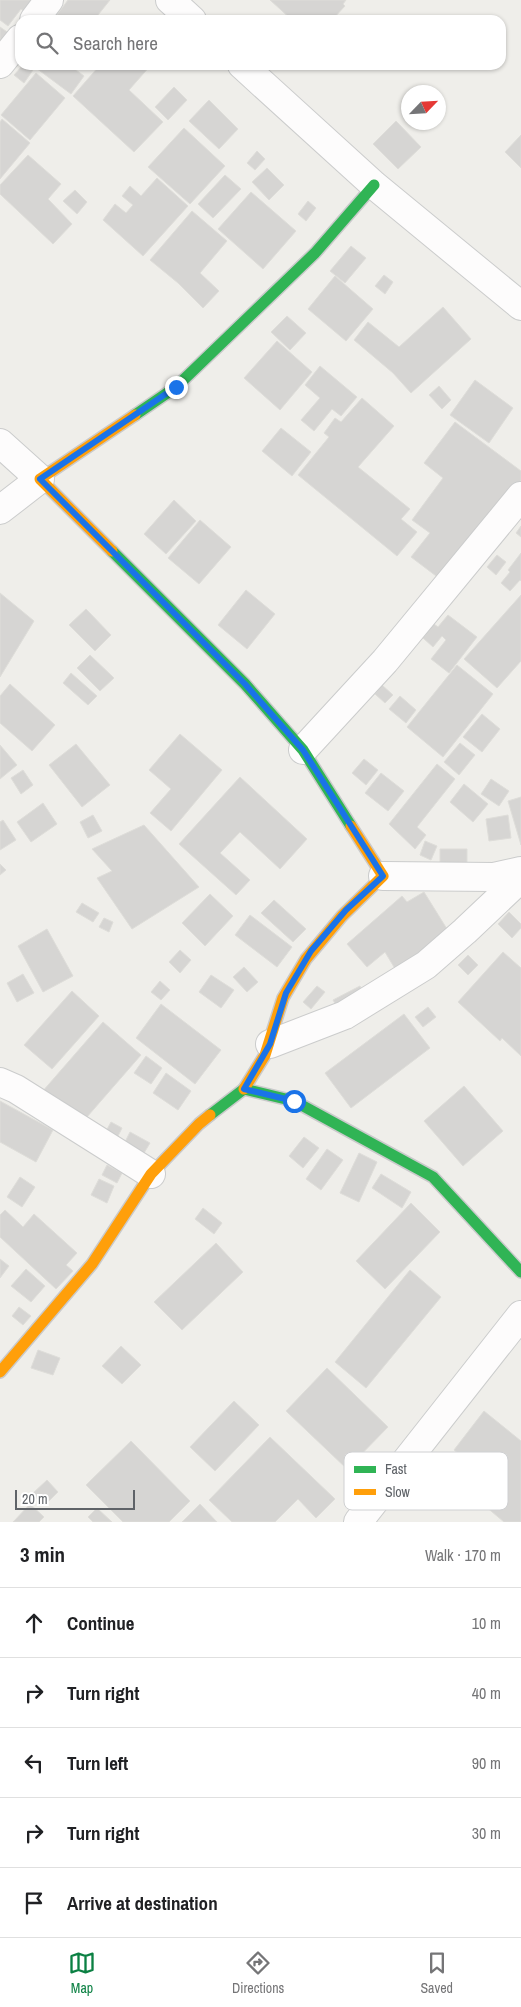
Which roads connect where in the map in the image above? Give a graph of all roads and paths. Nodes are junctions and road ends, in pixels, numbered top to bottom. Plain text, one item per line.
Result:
1 (50, 0) edge
2 (170, 0) edge
3 (38, 15) edge
4 (186, 15) edge
5 (15, 45) edge
6 (0, 64) edge
7 (248, 70) edge
8 (374, 185) junction
9 (521, 306) edge
10 (0, 443) edge
11 (40, 479) junction
12 (521, 496) edge
13 (0, 510) edge
14 (303, 750) junction
15 (521, 872) edge
16 (383, 876) junction
17 (521, 878) edge
18 (270, 1044) junction
19 (0, 1082) edge
20 (244, 1089) junction
21 (151, 1174) junction
22 (521, 1272) edge
23 (521, 1315) edge
24 (0, 1372) edge
25 (413, 1452) edge
26 (367, 1510) edge
27 (358, 1522) edge

1 - 3 street
2 - 4 street
5 - 6 street
7 - 8 street
8 - 9 street
8 - 11 street
10 - 11 street
11 - 13 street
11 - 14 street
12 - 14 street
14 - 16 street
15 - 16 street
16 - 18 street
17 - 18 street
18 - 20 street
19 - 21 street
20 - 21 street
20 - 22 street
21 - 24 street
23 - 25 street
26 - 27 street

